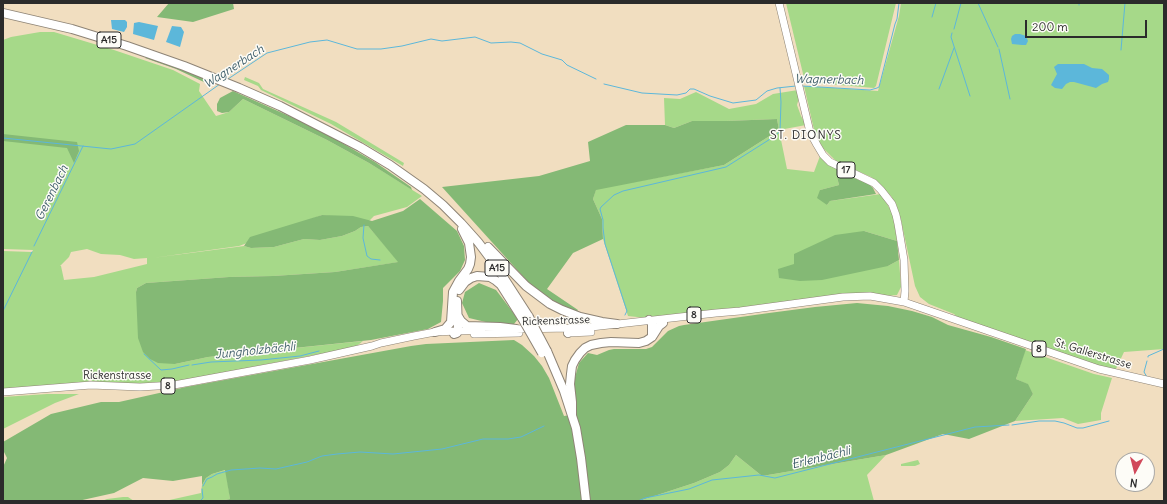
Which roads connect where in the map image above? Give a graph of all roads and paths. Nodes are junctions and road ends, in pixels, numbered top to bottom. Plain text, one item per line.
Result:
1 (779, 3) edge
2 (3, 13) edge
3 (451, 212) junction
4 (461, 223) junction
5 (904, 302) junction
6 (740, 311) junction
7 (455, 314) junction
8 (572, 315) junction
9 (525, 317) junction
10 (650, 322) junction
11 (663, 323) junction
12 (617, 324) junction
13 (516, 329) junction
14 (570, 330) junction
15 (435, 332) junction
16 (457, 333) junction
17 (652, 337) junction
18 (372, 346) junction
19 (1164, 384) edge
20 (3, 392) edge
21 (572, 415) junction
22 (586, 501) edge

1 - 5 main road, 17
2 - 3 highway, A15
3 - 4 highway, A15
3 - 7 highway
4 - 8 highway
4 - 9 highway, A15
5 - 6 main road, Rickenstrasse / 8
5 - 19 main road, St. Gallerstrasse / 8
6 - 10 main road, Rickenstrasse / 8
6 - 11 main road, Rickenstrasse / 8
7 - 9 highway
7 - 13 highway
7 - 15 highway
7 - 16 highway
8 - 12 highway
8 - 14 highway
9 - 21 highway, A15, bridge
10 - 11 main road, Rickenstrasse / 8
10 - 12 main road, Rickenstrasse / 8
10 - 14 main road, Rickenstrasse / 8
10 - 17 highway
11 - 17 highway
12 - 14 main road, Rickenstrasse / 8
13 - 14 main road, Rickenstrasse / 8
13 - 16 main road, Rickenstrasse / 8
14 - 16 main road, Rickenstrasse / 8
15 - 16 main road, Rickenstrasse / 8
15 - 18 main road, Rickenstrasse / 8
16 - 18 main road, Rickenstrasse / 8
17 - 21 highway
18 - 20 main road, Rickenstrasse / 8
21 - 22 highway, A15

